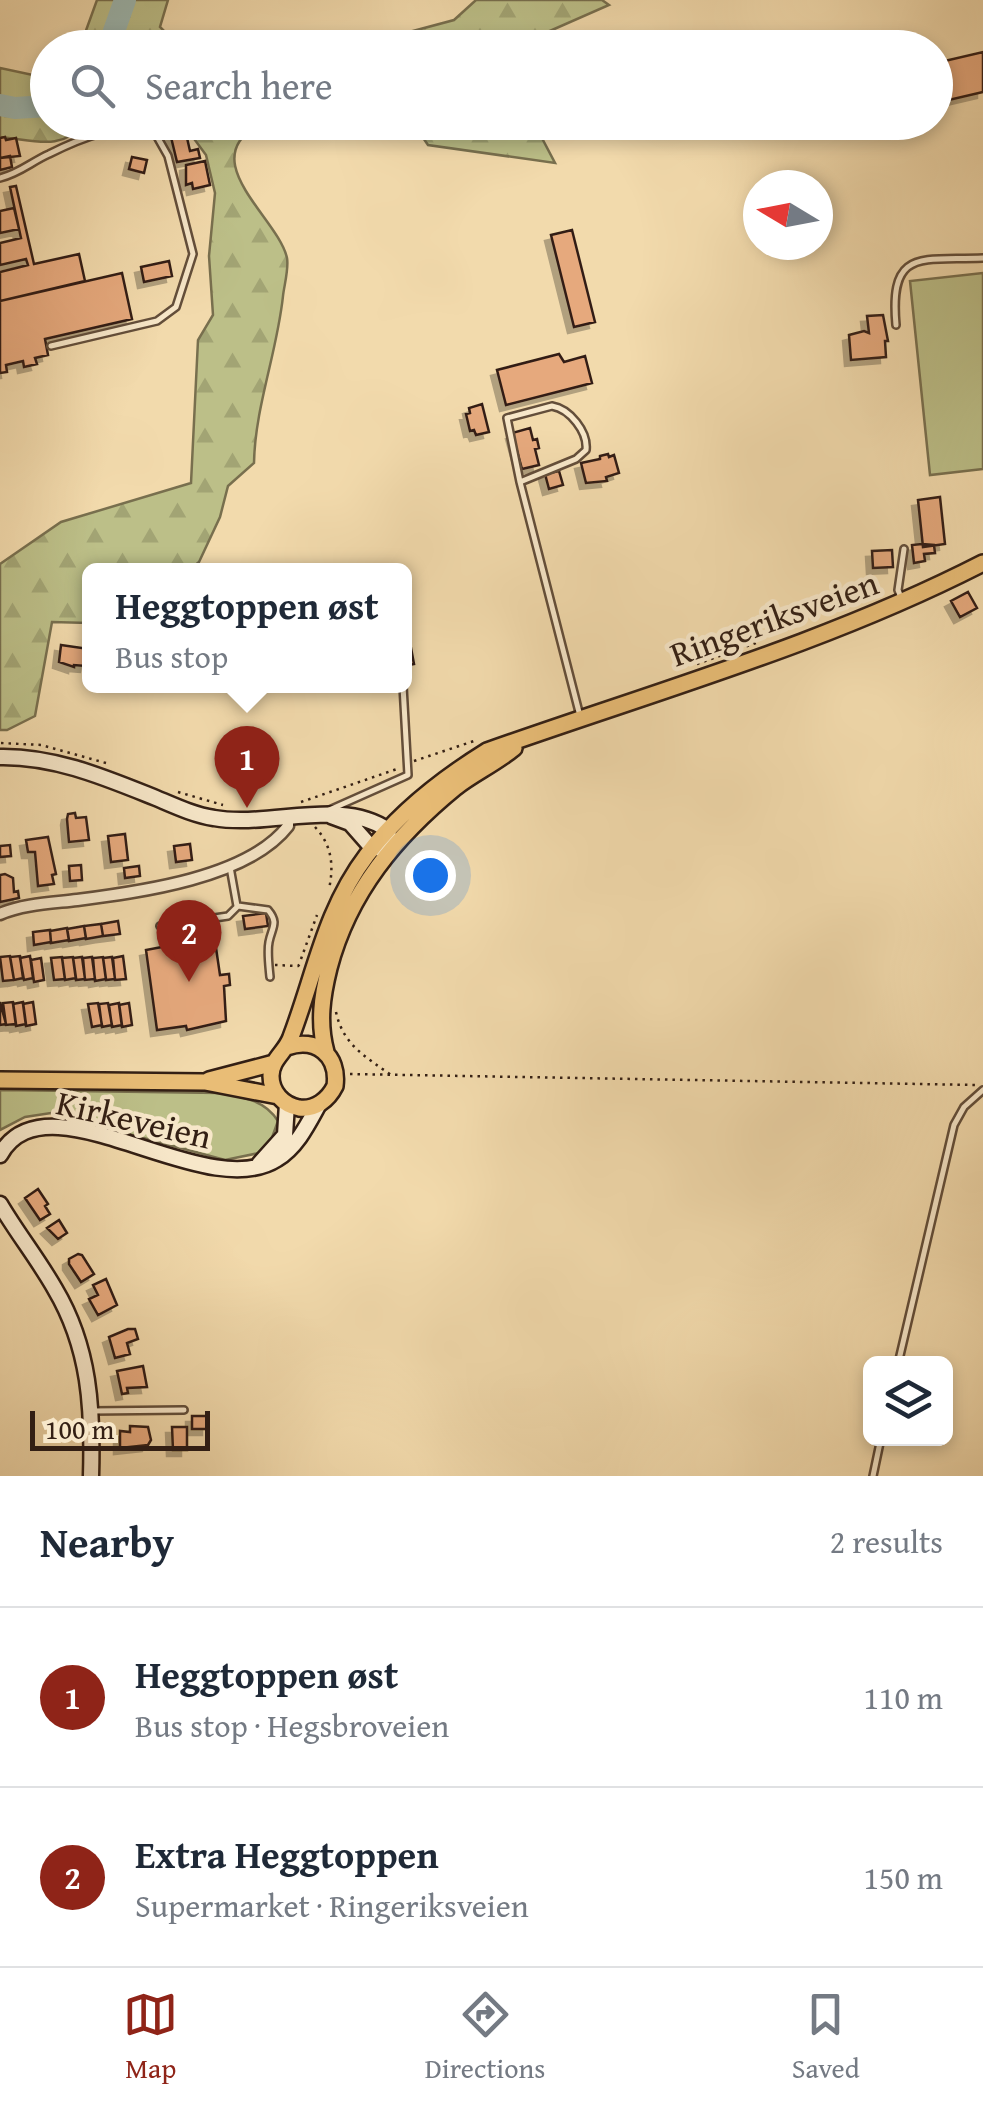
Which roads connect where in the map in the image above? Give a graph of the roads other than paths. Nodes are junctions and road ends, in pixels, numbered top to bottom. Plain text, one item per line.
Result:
1 (86, 140) edge
2 (159, 140) edge
3 (0, 178) edge
4 (983, 258) edge
5 (896, 325) dead end
6 (51, 346) dead end
7 (520, 482) junction
8 (904, 549) dead end
9 (983, 563) edge
10 (903, 602) junction
11 (404, 693) edge
12 (582, 719) junction
13 (520, 742) junction
14 (0, 758) edge
15 (288, 819) junction
16 (322, 819) junction
17 (388, 830) junction
18 (372, 848) junction
19 (391, 849) junction
20 (230, 864) junction
21 (238, 906) junction
22 (0, 914) edge
23 (160, 926) dead end
24 (270, 977) dead end
25 (287, 1048) junction
26 (326, 1052) junction
27 (274, 1062) junction
28 (0, 1080) edge
29 (205, 1082) junction
30 (983, 1090) edge
31 (283, 1100) junction
32 (319, 1104) junction
33 (1, 1151) edge
34 (259, 1164) junction
35 (0, 1204) edge
36 (900, 1356) edge
37 (92, 1410) junction
38 (184, 1410) dead end
39 (879, 1446) edge
40 (92, 1476) edge
41 (872, 1476) edge

1 - 3 lane
2 - 6 lane
4 - 5 lane
7 - 7 lane
7 - 12 lane
8 - 10 lane
9 - 10 main road, Ringeriksveien
10 - 12 main road, Ringeriksveien
11 - 16 lane
12 - 13 main road, Ringeriksveien
13 - 17 main road, Ringeriksveien
13 - 19 main road, Ringeriksveien
14 - 15 main road
15 - 16 main road
15 - 20 street
16 - 17 main road
16 - 18 main road
17 - 18 main road, Ringeriksveien
17 - 19 main road
18 - 19 main road
18 - 25 main road, Ringeriksveien
19 - 26 main road, Ringeriksveien
20 - 21 lane
20 - 22 street
21 - 23 lane
21 - 24 lane
25 - 26 main road
25 - 27 main road
26 - 32 main road
27 - 29 main road
27 - 31 main road
28 - 29 main road
29 - 31 main road
30 - 36 lane
31 - 32 main road
31 - 34 main road
32 - 34 main road
33 - 34 main road, Kirkeveien
35 - 37 main road
37 - 38 lane
37 - 40 main road
39 - 41 lane

